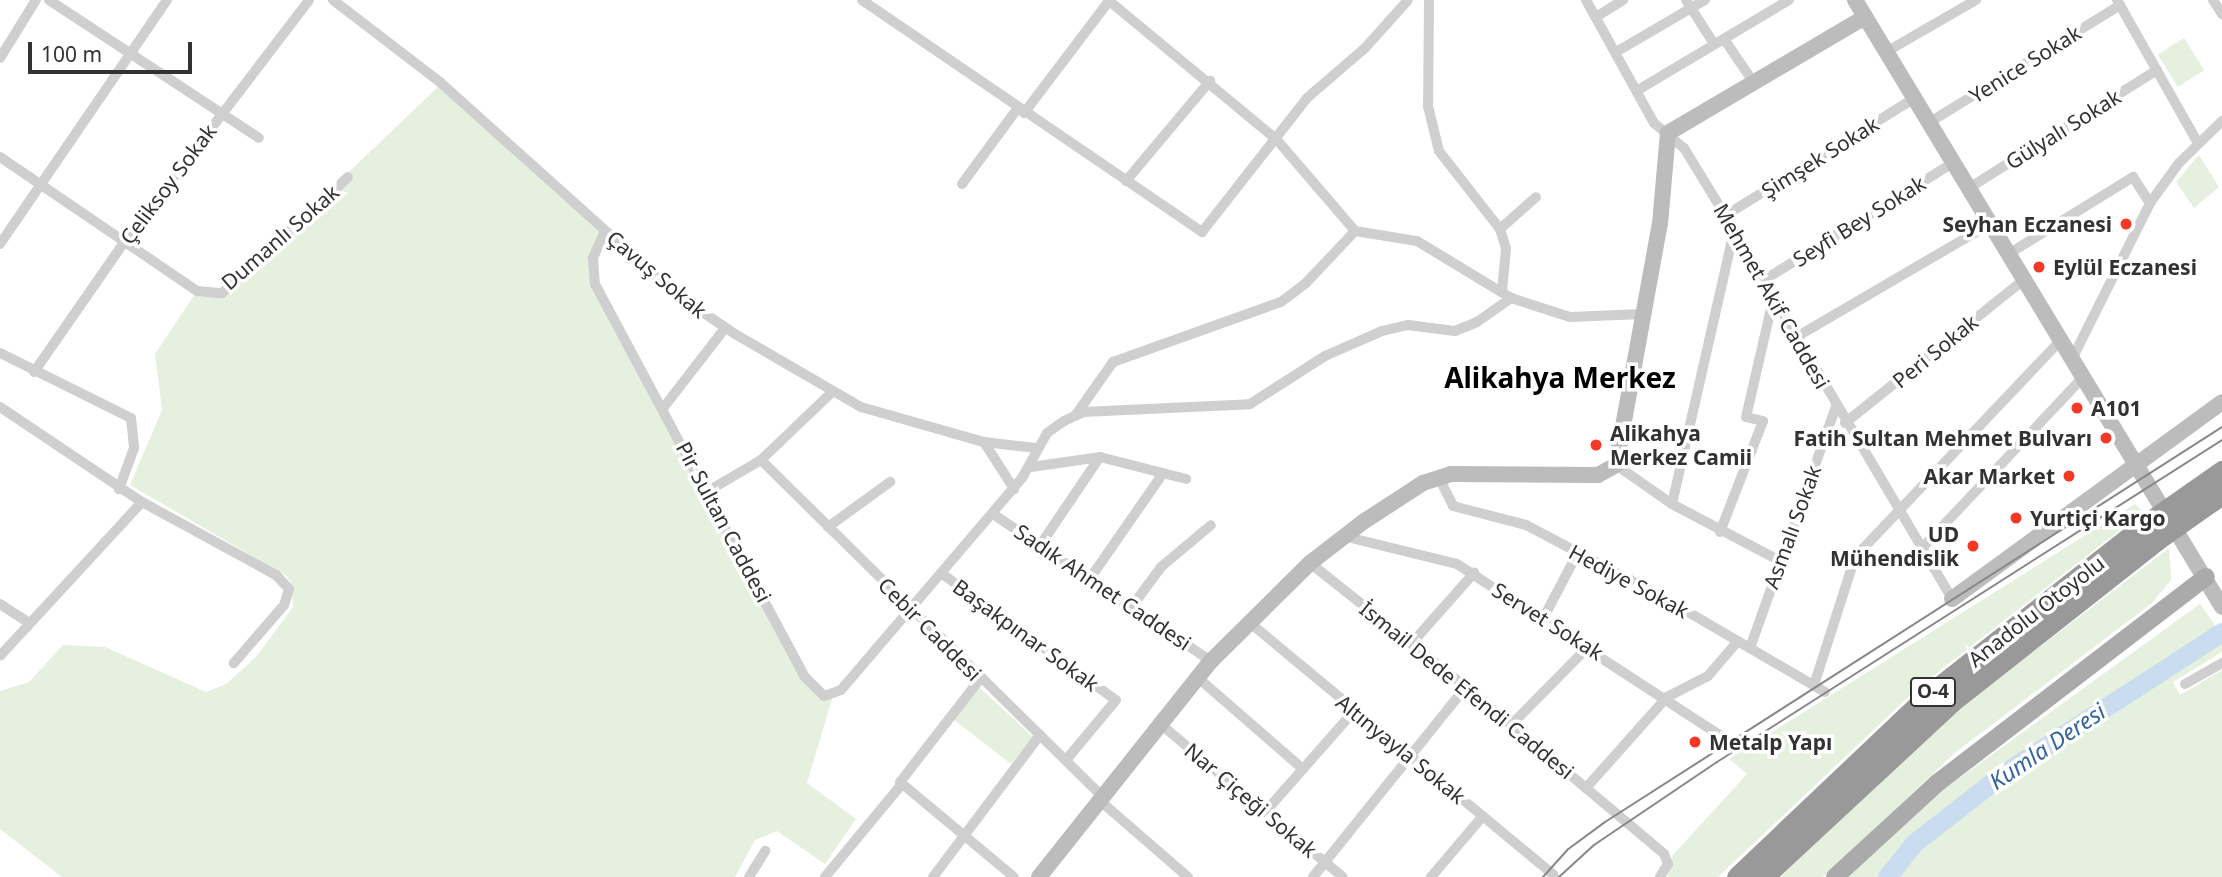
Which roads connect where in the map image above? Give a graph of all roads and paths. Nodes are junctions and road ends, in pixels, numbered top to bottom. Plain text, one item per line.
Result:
1 (36, 0) edge
2 (49, 0) edge
3 (167, 0) edge
4 (309, 0) edge
5 (333, 0) edge
6 (862, 0) edge
7 (1108, 0) edge
8 (1408, 0) edge
9 (1429, 0) edge
10 (1586, 0) edge
11 (1623, 0) edge
12 (1705, 0) edge
13 (1788, 0) edge
14 (1855, 0) edge
15 (1976, 0) edge
16 (2213, 0) edge
17 (2118, 3) edge
18 (1689, 4) edge
19 (2222, 14) edge
20 (1596, 17) junction
21 (1865, 17) junction
22 (1719, 41) junction
23 (1616, 52) junction
24 (1886, 52) junction
25 (131, 54) junction
26 (0, 58) edge
27 (2157, 70) junction
28 (1210, 82) junction
29 (1754, 83) junction
30 (1638, 89) junction
31 (1915, 98) junction
32 (1020, 111) junction
33 (222, 113) junction
34 (2222, 121) edge
35 (1930, 122) junction
36 (1668, 133) junction
37 (259, 138) dead end
38 (1277, 140) junction
39 (2198, 143) junction
40 (0, 157) edge
41 (1954, 162) junction
42 (348, 177) dead end
43 (1126, 181) junction
44 (41, 184) junction
45 (962, 184) dead end
46 (1969, 188) junction
47 (1536, 197) dead end
48 (2150, 203) junction
49 (1726, 215) junction
50 (1991, 223) junction
51 (1500, 229) junction
52 (1734, 230) junction
53 (605, 231) junction
54 (1355, 231) junction
55 (125, 241) junction
56 (0, 244) edge
57 (2010, 253) junction
58 (2025, 279) junction
59 (1764, 280) junction
60 (1506, 295) junction
61 (1774, 296) junction
62 (1642, 314) junction
63 (725, 328) junction
64 (1798, 336) junction
65 (2062, 339) junction
66 (0, 353) edge
67 (2073, 357) junction
68 (34, 372) junction
69 (2084, 376) junction
70 (831, 393) junction
71 (2222, 402) edge
72 (0, 407) edge
73 (664, 407) junction
74 (1836, 407) junction
75 (1075, 416) junction
76 (1845, 423) junction
77 (985, 442) junction
78 (1036, 448) junction
79 (1100, 457) junction
80 (761, 460) junction
81 (2137, 460) junction
82 (1616, 465) junction
83 (1031, 467) junction
84 (2222, 471) edge
85 (1163, 475) junction
86 (1439, 478) junction
87 (1186, 479) dead end
88 (890, 482) dead end
89 (120, 489) junction
90 (1014, 489) junction
91 (708, 491) junction
92 (2222, 494) edge
93 (2197, 500) junction
94 (142, 502) junction
95 (1672, 504) junction
96 (1899, 509) junction
97 (993, 514) junction
98 (1211, 525) dead end
99 (828, 527) junction
100 (1720, 532) junction
101 (2152, 532) junction
102 (1343, 536) junction
103 (1041, 544) junction
104 (1923, 547) junction
105 (1577, 554) junction
106 (1780, 561) junction
107 (1310, 563) junction
108 (941, 573) junction
109 (1474, 573) junction
110 (1091, 577) junction
111 (2206, 578) junction
112 (1952, 599) joint
113 (2219, 602) edge
114 (0, 604) edge
115 (1133, 605) junction
116 (908, 608) junction
117 (1543, 618) junction
118 (1249, 622) junction
119 (29, 623) junction
120 (1738, 641) junction
121 (1412, 643) junction
122 (1589, 646) junction
123 (1750, 648) junction
124 (0, 656) edge
125 (1211, 661) junction
126 (234, 663) dead end
127 (2222, 663) edge
128 (1197, 677) junction
129 (981, 679) junction
130 (2185, 684) dead end
131 (1814, 685) junction
132 (1466, 687) junction
133 (1825, 692) dead end
134 (1667, 697) junction
135 (1354, 710) junction
136 (1158, 722) junction
137 (1511, 725) junction
138 (1040, 735) junction
139 (1735, 745) dead end
140 (1412, 759) junction
141 (1066, 760) junction
142 (1303, 769) junction
143 (901, 783) junction
144 (1586, 788) junction
145 (1099, 797) junction
146 (1265, 812) junction
147 (1483, 816) junction
148 (962, 838) junction
149 (765, 851) dead end
150 (1325, 862) junction
151 (1554, 876) edge
152 (749, 877) edge
153 (825, 877) edge
154 (933, 877) edge
155 (1014, 877) edge
156 (1039, 877) edge
157 (1188, 877) edge
158 (1313, 877) edge
159 (1343, 877) edge
160 (1431, 877) edge
161 (1660, 877) edge
162 (1737, 877) edge
163 (1763, 877) edge
164 (1835, 877) edge

1 - 26 street
2 - 25 street
3 - 25 street
4 - 33 street, Çeliksoy Sokak
5 - 53 street, Çavuş Sokak
6 - 32 street
7 - 28 street
7 - 32 street
8 - 38 street
9 - 51 street
10 - 20 street, Mehmet Akif Caddesi
11 - 20 street
12 - 18 street
13 - 22 street
14 - 21 street
15 - 24 street
16 - 19 street
17 - 27 street
17 - 35 street, Yenice Sokak
18 - 22 street
18 - 23 street
20 - 23 street, Mehmet Akif Caddesi
21 - 24 street
21 - 29 street
22 - 29 street
22 - 30 street
23 - 30 street, Mehmet Akif Caddesi
24 - 31 street
25 - 33 street
25 - 44 street
27 - 39 street
27 - 46 street, Gülyalı Sokak
28 - 38 street
28 - 43 street
29 - 36 street
30 - 36 street, Mehmet Akif Caddesi
31 - 35 street
31 - 49 street, Şimşek Sokak
32 - 43 street
32 - 45 street
33 - 37 street
33 - 55 street, Çeliksoy Sokak
34 - 39 street
35 - 41 street
36 - 49 street, Mehmet Akif Caddesi
36 - 62 street
38 - 43 street
38 - 54 street
39 - 48 street
40 - 44 street, Dumanlı Sokak
41 - 46 street
41 - 59 street, Seyfi Bey Sokak
42 - 55 street, Dumanlı Sokak
44 - 55 street, Dumanlı Sokak
44 - 56 street
46 - 50 street
47 - 51 street
48 - 57 street
48 - 67 street
49 - 52 street, Mehmet Akif Caddesi
50 - 57 street
50 - 64 street
51 - 60 street
52 - 59 street, Mehmet Akif Caddesi
52 - 95 street
53 - 63 street, Çavuş Sokak
53 - 73 street, Pir Sultan Caddesi
54 - 60 street
54 - 75 street
55 - 68 street, Çeliksoy Sokak
57 - 58 street
58 - 65 street
58 - 76 street, Peri Sokak
59 - 61 street, Mehmet Akif Caddesi
60 - 62 street
60 - 75 street
61 - 64 street, Mehmet Akif Caddesi
61 - 100 street
62 - 82 street
63 - 70 street, Çavuş Sokak
63 - 73 street
64 - 74 street, Mehmet Akif Caddesi
65 - 67 street
65 - 96 street
66 - 68 street
67 - 69 street
68 - 89 street
69 - 81 street
69 - 104 street
70 - 77 street, Çavuş Sokak
70 - 80 street
71 - 81 street
72 - 89 street
73 - 91 street, Pir Sultan Caddesi
74 - 76 street, Mehmet Akif Caddesi
74 - 106 street, Asmalı Sokak
75 - 78 street
76 - 96 street, Mehmet Akif Caddesi
77 - 78 street, Çavuş Sokak
77 - 90 street
78 - 83 street
79 - 83 street
79 - 85 street
79 - 103 street
80 - 91 street
80 - 99 street, Cebir Caddesi
81 - 111 street
81 - 112 street
82 - 86 street
82 - 95 street
83 - 90 street
84 - 93 highway, Anadolu Otoyolu / O-4
85 - 87 street
85 - 110 street
86 - 102 street
86 - 105 street, Hediye Sokak
88 - 99 street
89 - 94 street
90 - 97 street
91 - 116 street, Pir Sultan Caddesi
92 - 93 highway, Anadolu Otoyolu / O-4
93 - 101 highway, Anadolu Otoyolu / O-4, bridge
94 - 119 street
94 - 126 street
95 - 100 street
96 - 104 street, Mehmet Akif Caddesi
96 - 131 street
97 - 103 street, Sadık Ahmet Caddesi
97 - 108 street
98 - 115 street
99 - 116 street, Cebir Caddesi
100 - 106 street
101 - 162 highway, Anadolu Otoyolu / O-4
101 - 163 highway, Anadolu Otoyolu / O-4
102 - 107 street
102 - 109 street, Servet Sokak
103 - 110 street, Sadık Ahmet Caddesi
104 - 112 street, Mehmet Akif Caddesi
105 - 117 street
105 - 120 street, Hediye Sokak
106 - 123 street, Asmalı Sokak
107 - 118 street
107 - 121 street, İsmail Dede Efendi Caddesi
108 - 116 street
108 - 141 street, Başakpınar Sokak
109 - 117 street, Servet Sokak
109 - 121 street
110 - 115 street, Sadık Ahmet Caddesi
111 - 113 street
111 - 164 main road
114 - 119 street
115 - 125 street, Sadık Ahmet Caddesi
116 - 129 street, Cebir Caddesi
117 - 122 street, Servet Sokak
118 - 125 street
118 - 135 street, Altınyayla Sokak
119 - 124 street
120 - 123 street, Hediye Sokak
120 - 134 street
121 - 132 street, İsmail Dede Efendi Caddesi
122 - 134 street, Servet Sokak
122 - 137 street
123 - 131 street, Hediye Sokak
125 - 128 street
127 - 130 street
128 - 136 street
128 - 142 street
129 - 138 street, Cebir Caddesi
129 - 143 street
131 - 133 street, Hediye Sokak
132 - 137 street, İsmail Dede Efendi Caddesi
132 - 140 street
134 - 139 street, Servet Sokak
134 - 144 street
135 - 140 street, Altınyayla Sokak
135 - 142 street
136 - 145 street
136 - 146 street, Nar Çiçeği Sokak
137 - 144 street, İsmail Dede Efendi Caddesi
138 - 141 street, Cebir Caddesi
138 - 148 street
140 - 147 street, Altınyayla Sokak
140 - 150 street
141 - 145 street, Cebir Caddesi
142 - 146 street
143 - 148 street
143 - 153 street
144 - 161 street, İsmail Dede Efendi Caddesi
145 - 156 street
145 - 157 street, Cebir Caddesi
146 - 150 street, Nar Çiçeği Sokak
147 - 151 street, Altınyayla Sokak
147 - 160 street
148 - 154 street
148 - 155 street
149 - 152 street
150 - 158 street
150 - 159 street, Nar Çiçeği Sokak

